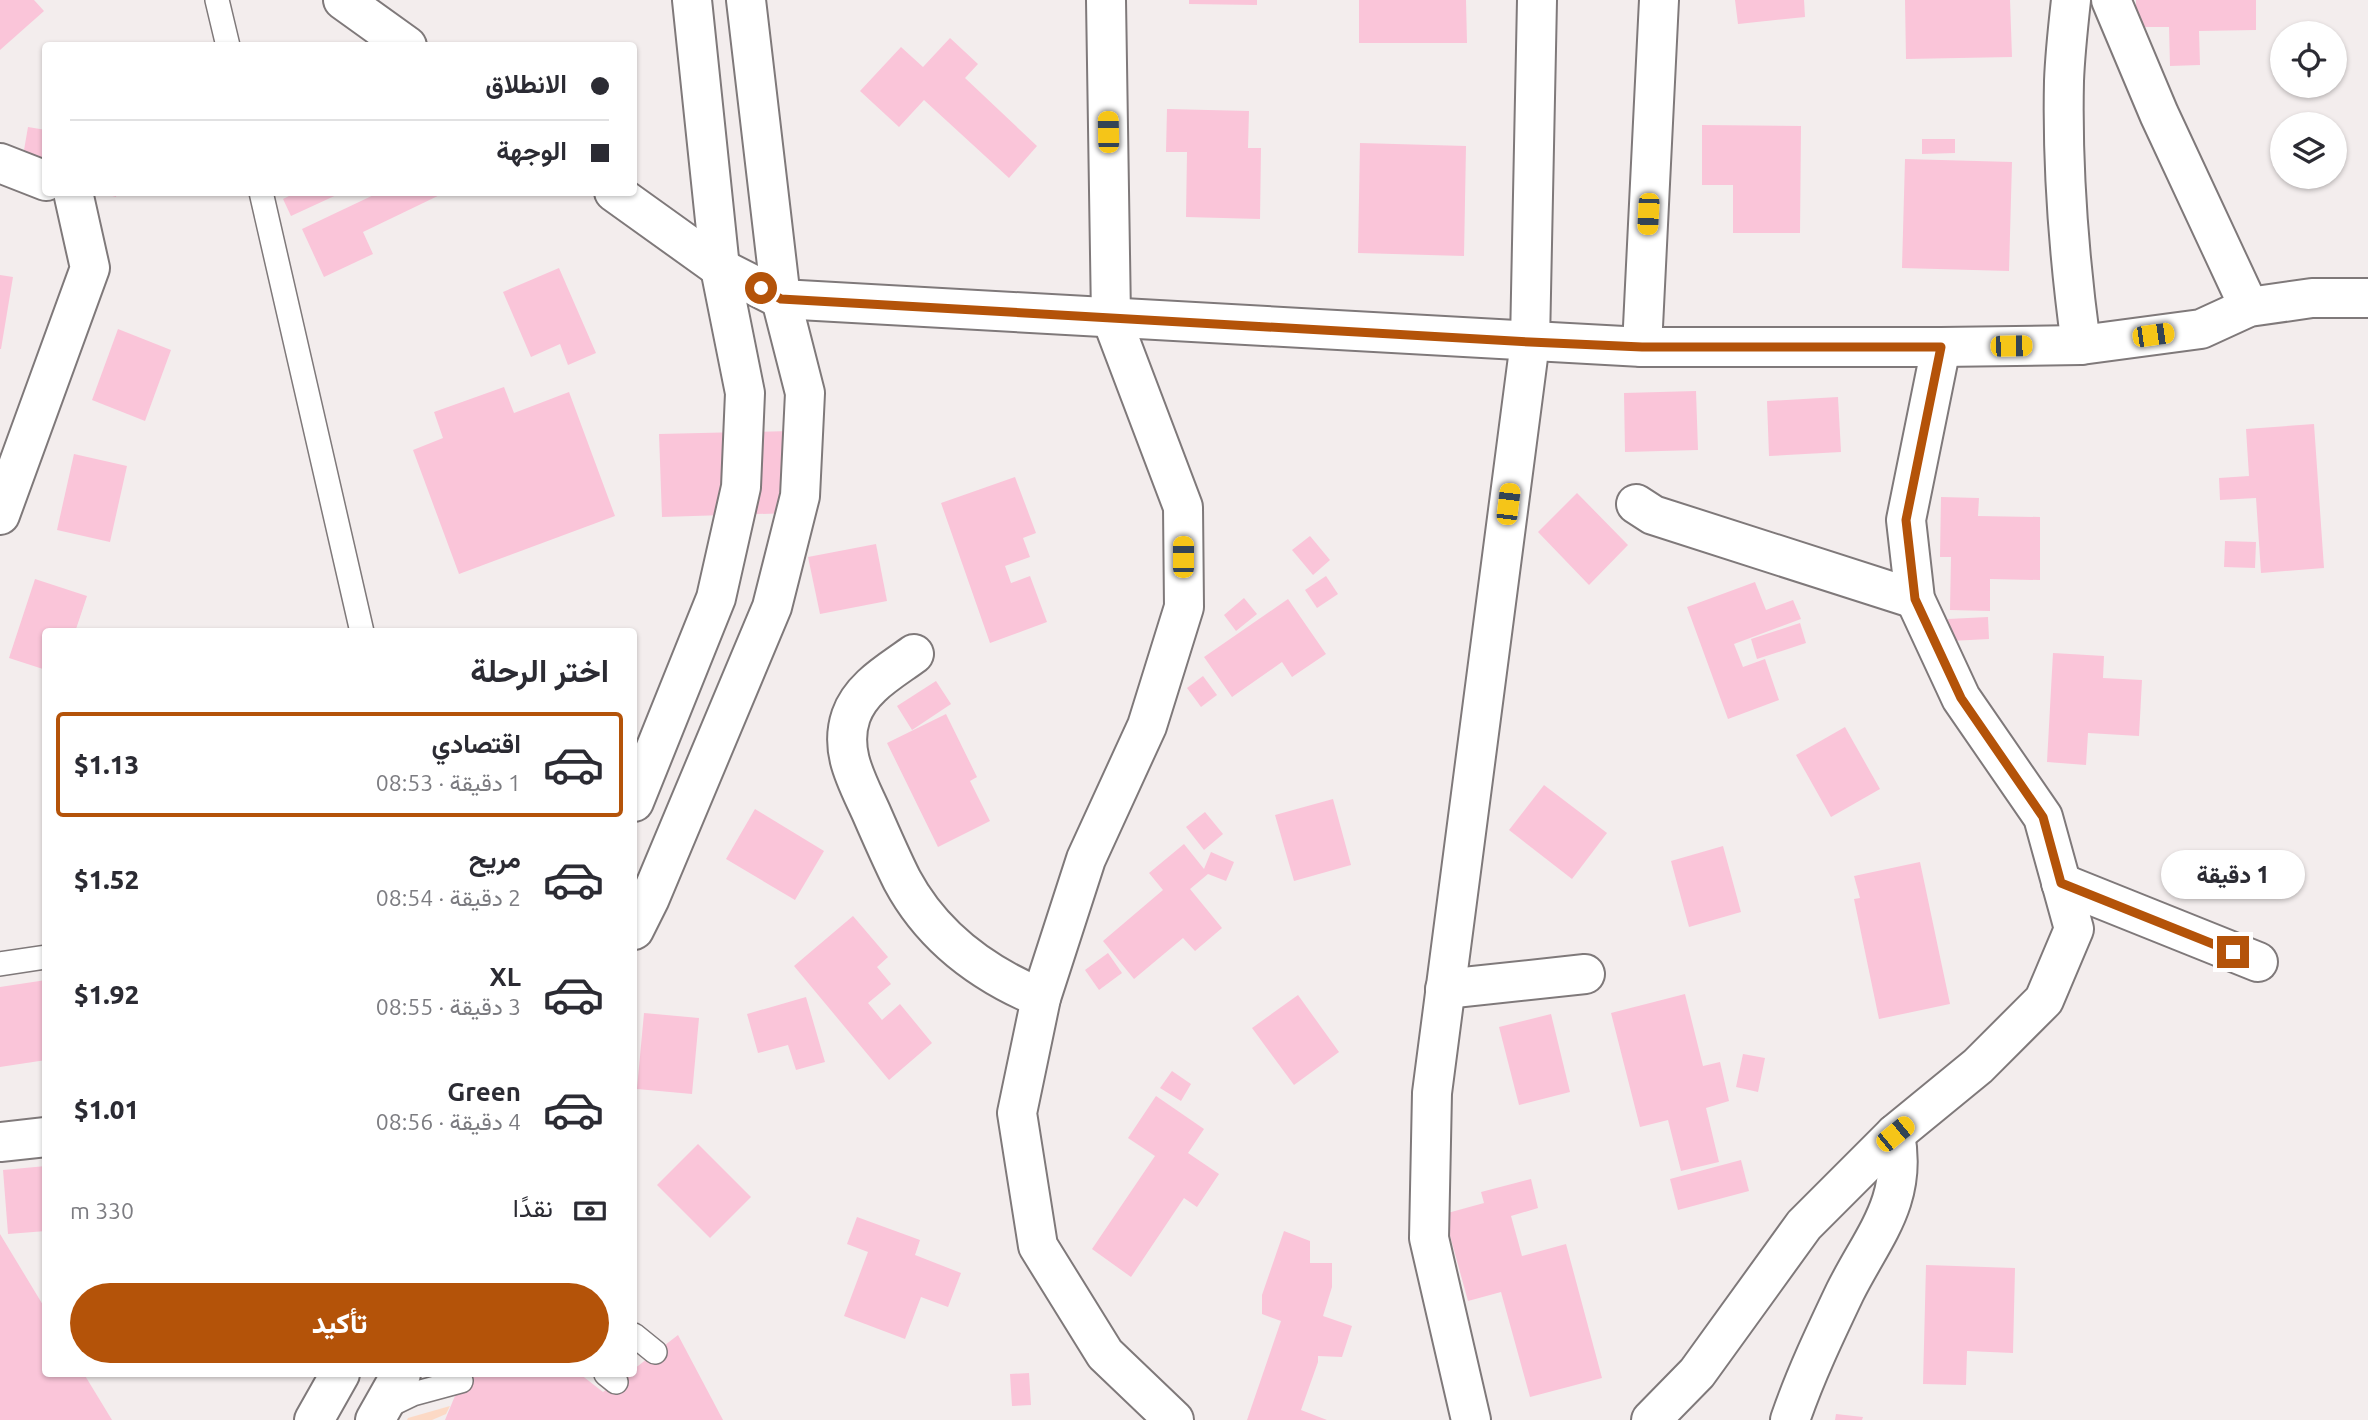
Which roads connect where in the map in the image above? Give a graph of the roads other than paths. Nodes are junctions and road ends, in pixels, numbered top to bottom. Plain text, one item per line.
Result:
1 (217, 0) edge
2 (343, 0) edge
3 (692, 0) edge
4 (746, 0) edge
5 (1106, 0) edge
6 (1536, 0) edge
7 (1659, 0) edge
8 (2071, 0) edge
9 (2111, 0) edge
10 (227, 42) edge
11 (401, 42) edge
12 (0, 163) edge
13 (42, 179) edge
14 (74, 196) edge
15 (262, 196) edge
16 (620, 196) edge
17 (720, 268) junction
18 (2368, 298) edge
19 (781, 299) junction
20 (2249, 307) junction
21 (1111, 317) junction
22 (1530, 342) junction
23 (2081, 345) junction
24 (1642, 347) junction
25 (1941, 347) junction
26 (1636, 504) dead end
27 (0, 515) edge
28 (1915, 599) junction
29 (361, 628) edge
30 (914, 654) dead end
31 (637, 795) edge
32 (2061, 883) junction
33 (637, 924) edge
34 (42, 958) edge
35 (2258, 962) dead end
36 (0, 964) edge
37 (1585, 974) dead end
38 (1446, 989) junction
39 (1041, 998) junction
40 (1895, 1134) junction
41 (42, 1137) edge
42 (0, 1142) edge
43 (338, 1377) edge
44 (399, 1377) edge
45 (461, 1381) dead end
46 (377, 1415) edge
47 (314, 1420) edge
48 (1174, 1420) edge
49 (1471, 1420) edge
50 (1651, 1420) edge
51 (1790, 1420) edge

1 - 10 lane
2 - 11 street
3 - 17 street
4 - 19 street
5 - 21 street
6 - 22 street
7 - 24 street
8 - 23 street
9 - 20 street
12 - 13 street
14 - 27 street
15 - 29 lane
16 - 17 street
17 - 19 street
17 - 31 street
18 - 20 street
19 - 21 street
19 - 33 street
20 - 23 street
21 - 22 street
21 - 39 street
22 - 24 street
22 - 38 street
23 - 25 street
24 - 25 street
25 - 28 street
26 - 28 street
28 - 32 street
30 - 39 street
32 - 35 street
32 - 40 street
34 - 36 lane
37 - 38 street
38 - 49 street
39 - 48 street
40 - 50 street
40 - 51 street
41 - 42 street
43 - 47 street
44 - 46 street
45 - 46 lane

